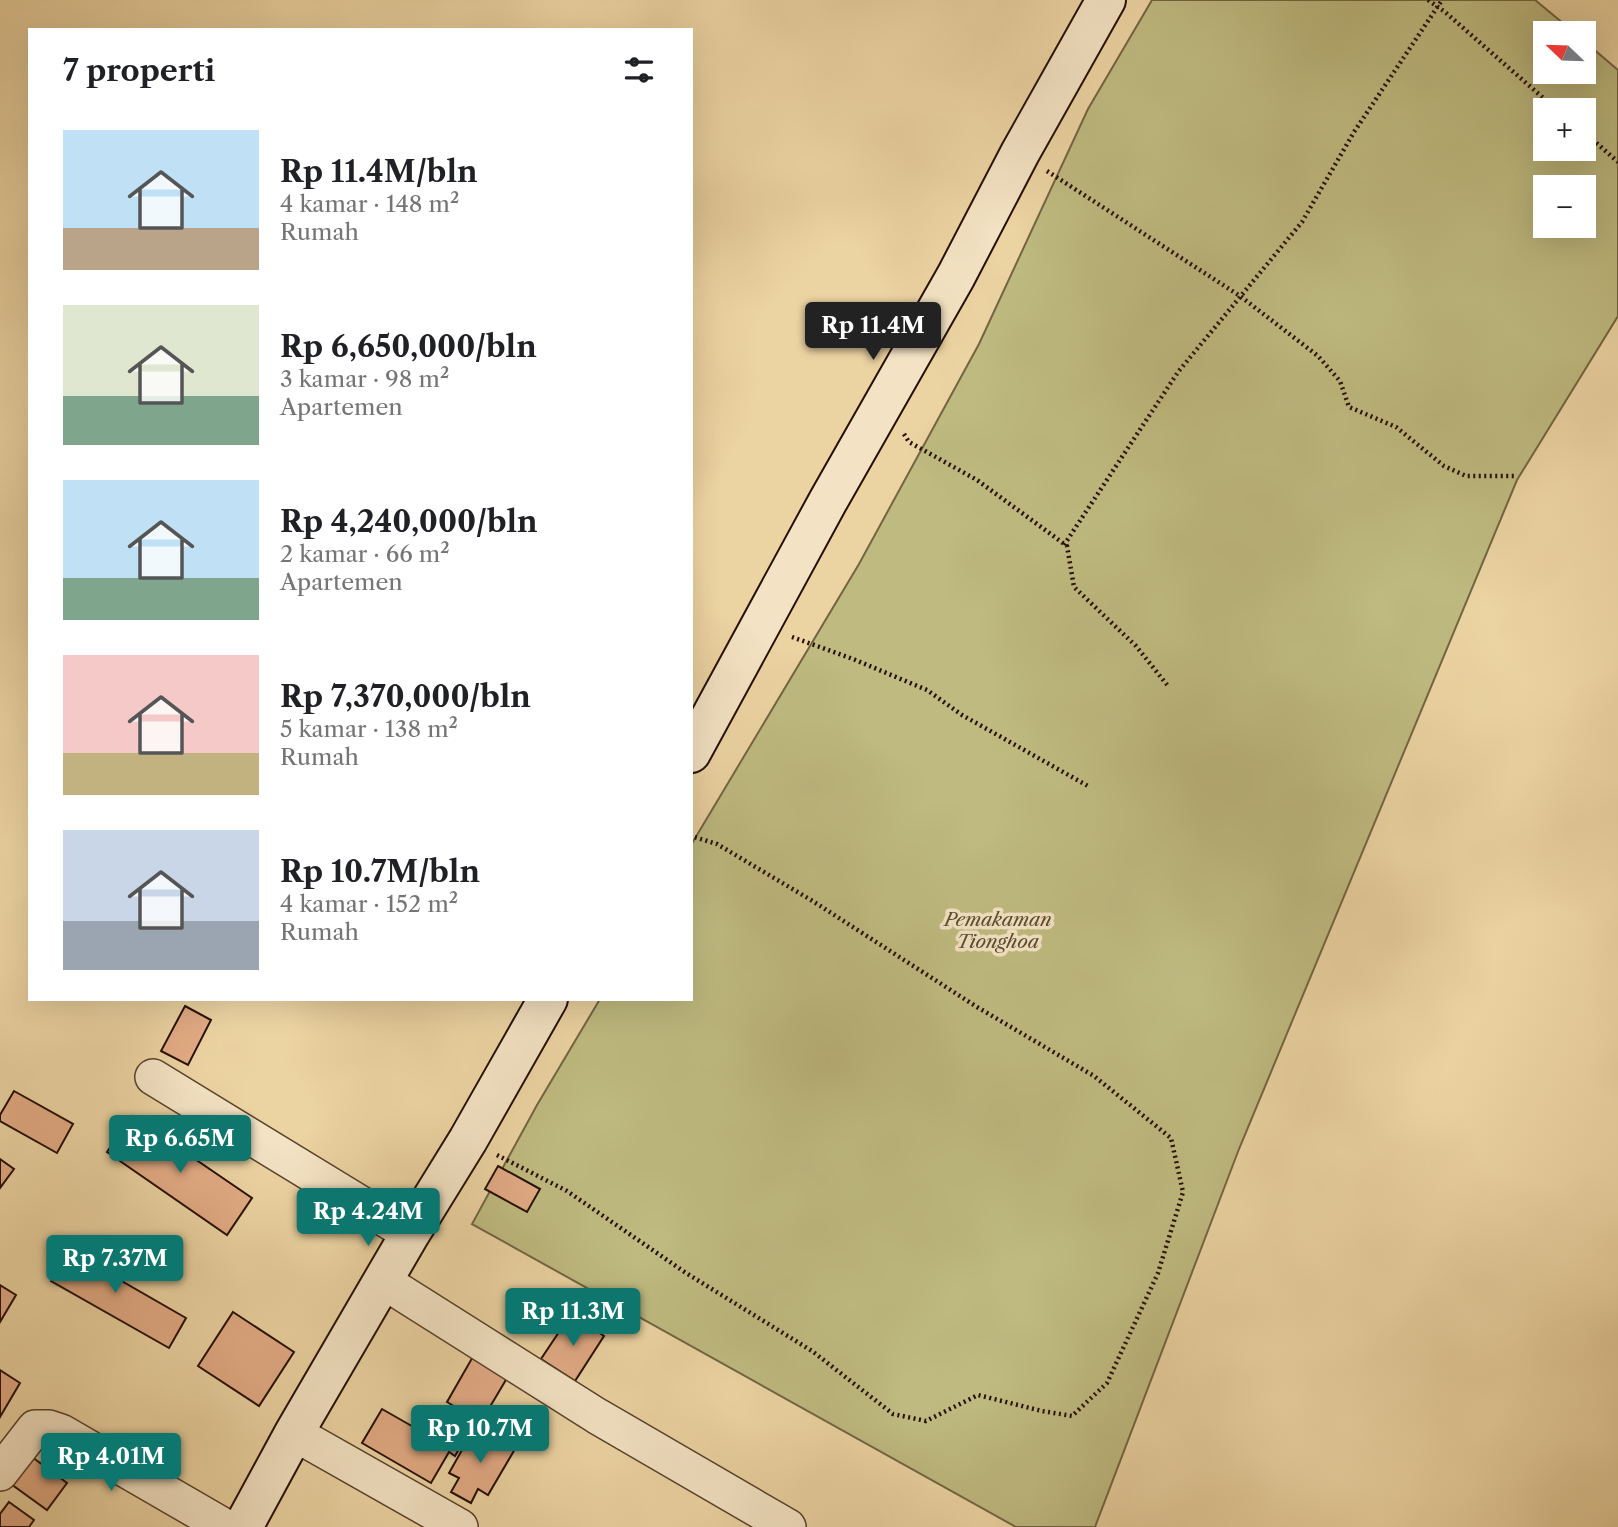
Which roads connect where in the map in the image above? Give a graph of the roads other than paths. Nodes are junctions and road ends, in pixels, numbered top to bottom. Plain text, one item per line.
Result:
1 (1106, 0) edge
2 (693, 749) edge
3 (547, 1001) edge
4 (153, 1077) dead end
5 (410, 1234) junction
6 (383, 1281) junction
7 (294, 1433) junction
8 (0, 1473) edge
9 (225, 1527) edge
10 (243, 1527) edge
11 (460, 1527) edge
12 (788, 1527) edge

1 - 2 street
3 - 5 street
4 - 5 street
5 - 6 street
6 - 7 street
6 - 12 street
7 - 10 street
7 - 11 street
8 - 9 street

